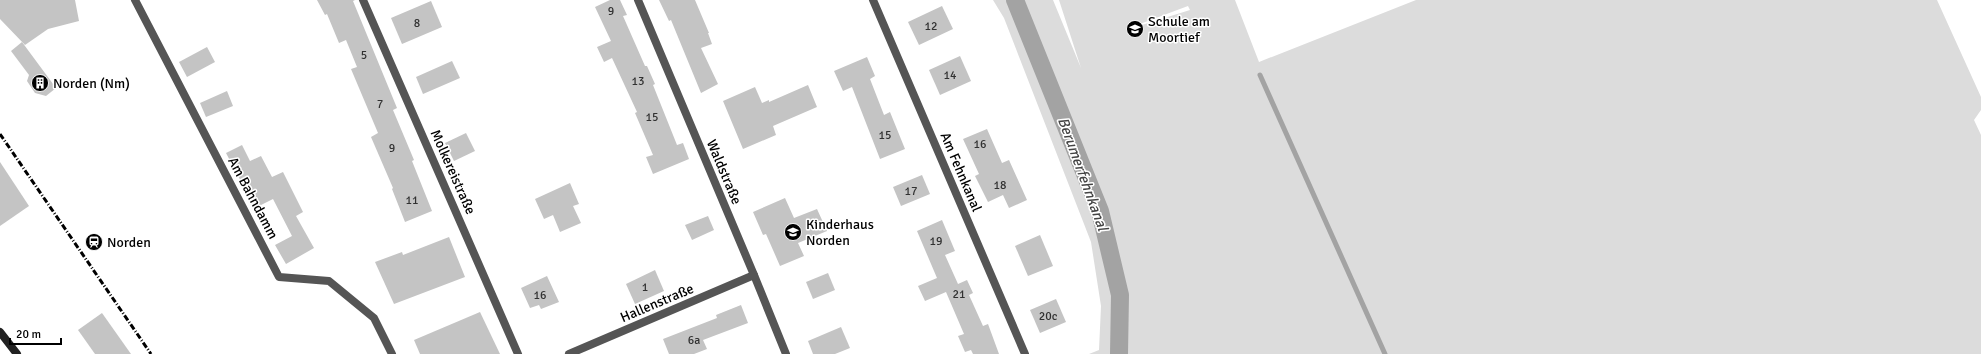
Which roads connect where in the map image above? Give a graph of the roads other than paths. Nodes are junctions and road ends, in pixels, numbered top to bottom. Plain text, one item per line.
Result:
1 (134, 0) edge
2 (363, 0) edge
3 (638, 0) edge
4 (873, 0) edge
5 (754, 275) junction
6 (0, 332) edge
7 (17, 354) edge
8 (392, 354) edge
9 (518, 354) edge
10 (569, 354) edge
11 (786, 354) edge
12 (1025, 354) edge

1 - 8 street, Am Bahndamm
2 - 9 street, Molkereistraße
3 - 5 street, Waldstraße
4 - 12 street, Am Fehnkanal
5 - 10 street, Hallenstraße
5 - 11 street, Waldstraße
6 - 7 main road

